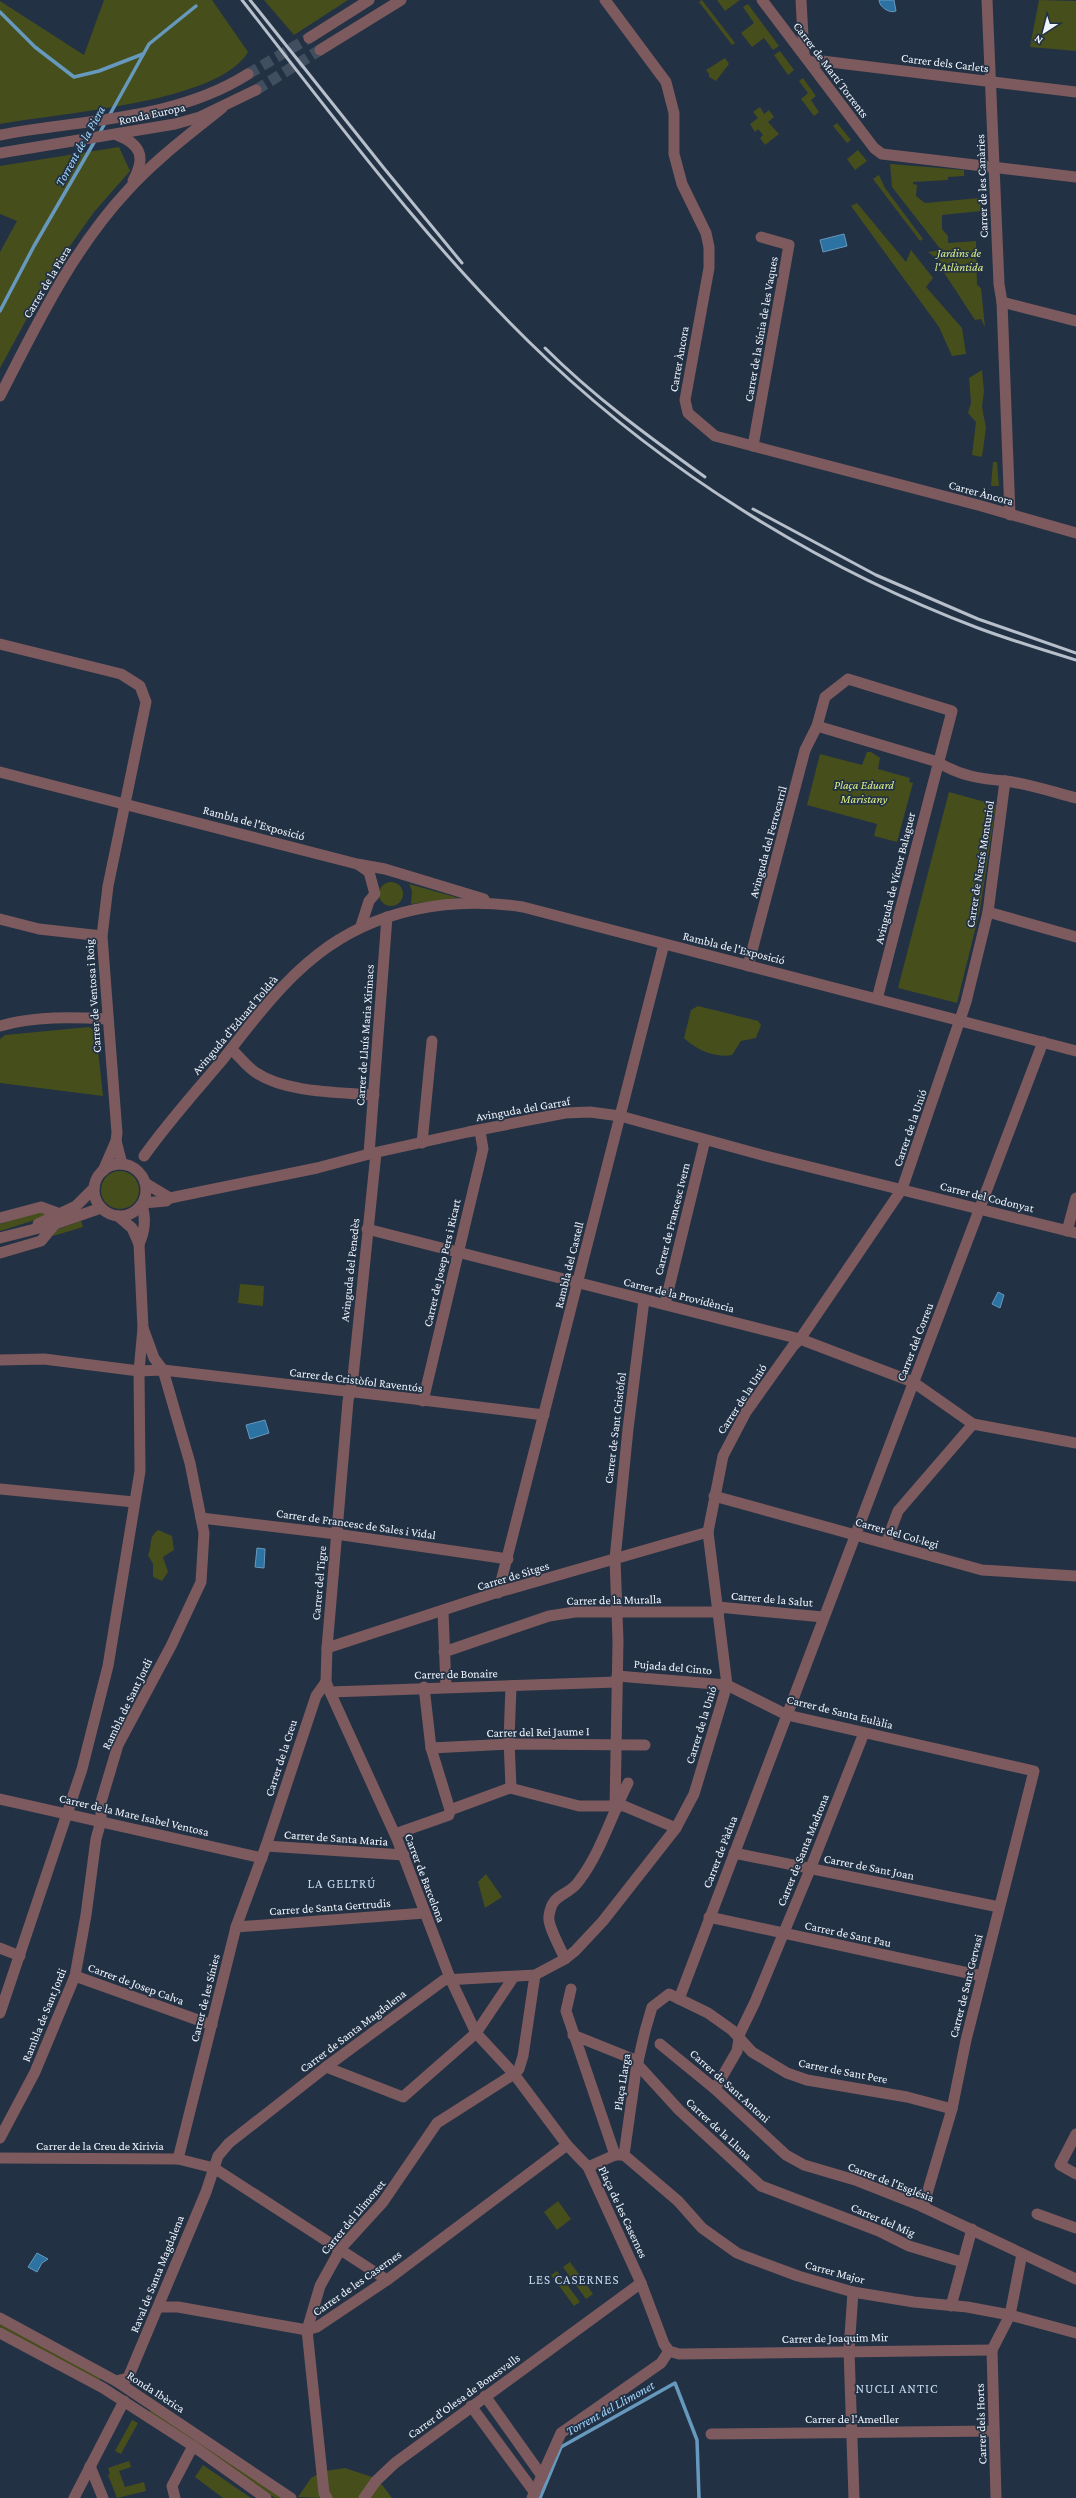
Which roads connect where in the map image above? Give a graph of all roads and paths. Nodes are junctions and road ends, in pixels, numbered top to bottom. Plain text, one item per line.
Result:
1 (369, 0) edge
2 (402, 0) edge
3 (605, 0) edge
4 (762, 0) edge
5 (801, 0) edge
6 (988, 0) edge
7 (309, 38) tunnel mouth
8 (320, 50) tunnel mouth
9 (807, 58) junction
10 (248, 74) tunnel mouth
11 (991, 82) junction
12 (256, 90) tunnel mouth
13 (1076, 92) edge
14 (222, 108) junction
15 (0, 135) edge
16 (116, 135) junction
17 (0, 153) edge
18 (994, 166) junction
19 (1076, 177) edge
20 (128, 190) junction
21 (761, 238) dead end
22 (1002, 302) junction
23 (1076, 321) edge
24 (0, 396) edge
25 (753, 446) junction
26 (1010, 515) junction
27 (1076, 534) edge
28 (0, 644) edge
29 (817, 726) junction
30 (938, 762) junction
31 (0, 772) edge
32 (1006, 781) junction
33 (1076, 798) edge
34 (127, 804) junction
35 (357, 864) junction
36 (500, 904) junction
37 (988, 912) junction
38 (387, 917) junction
39 (0, 919) edge
40 (362, 926) junction
41 (102, 936) junction
42 (1076, 938) edge
43 (664, 944) junction
44 (748, 966) junction
45 (877, 999) junction
46 (108, 1019) junction
47 (961, 1021) junction
48 (3, 1024) edge
49 (432, 1041) dead end
50 (1043, 1042) junction
51 (231, 1049) junction
52 (1076, 1051) edge
53 (374, 1095) junction
54 (620, 1116) junction
55 (480, 1131) junction
56 (705, 1140) junction
57 (116, 1141) junction
58 (422, 1143) junction
59 (372, 1153) junction
60 (144, 1156) junction
61 (125, 1165) junction
62 (103, 1171) junction
63 (144, 1180) junction
64 (94, 1188) junction
65 (902, 1189) junction
66 (170, 1198) junction
67 (1076, 1198) edge
68 (142, 1204) junction
69 (101, 1208) junction
70 (979, 1208) junction
71 (60, 1214) junction
72 (118, 1216) junction
73 (0, 1218) edge
74 (55, 1224) junction
75 (367, 1229) junction
76 (24, 1232) junction
77 (1071, 1232) edge
78 (2, 1236) edge
79 (140, 1244) junction
80 (458, 1252) junction
81 (0, 1253) edge
82 (578, 1282) junction
83 (644, 1300) junction
84 (665, 1304) junction
85 (143, 1328) junction
86 (800, 1339) junction
87 (0, 1360) edge
88 (163, 1370) junction
89 (139, 1371) junction
90 (913, 1382) junction
91 (351, 1390) junction
92 (423, 1401) junction
93 (544, 1415) junction
94 (971, 1423) junction
95 (1076, 1444) edge
96 (0, 1489) edge
97 (714, 1496) junction
98 (134, 1502) junction
99 (201, 1518) junction
100 (708, 1532) junction
101 (336, 1534) junction
102 (855, 1534) junction
103 (886, 1543) junction
104 (508, 1558) junction
105 (614, 1559) junction
106 (1076, 1576) edge
107 (498, 1593) junction
108 (718, 1610) junction
109 (443, 1612) junction
110 (617, 1612) junction
111 (823, 1616) junction
112 (327, 1648) junction
113 (809, 1651) joint
114 (444, 1652) junction
115 (617, 1679) junction
116 (584, 1682) joint
117 (727, 1685) junction
118 (511, 1686) junction
119 (328, 1687) junction
120 (424, 1687) junction
121 (446, 1687) junction
122 (788, 1712) junction
123 (864, 1733) junction
124 (511, 1744) junction
125 (616, 1744) junction
126 (645, 1745) dead end
127 (431, 1748) junction
128 (1034, 1771) joint
129 (628, 1783) dead end
130 (511, 1788) junction
131 (0, 1799) edge
132 (615, 1808) junction
133 (450, 1812) junction
134 (68, 1814) junction
135 (101, 1821) junction
136 (676, 1828) junction
137 (395, 1834) junction
138 (266, 1846) junction
139 (734, 1854) junction
140 (404, 1855) junction
141 (262, 1858) junction
142 (810, 1869) junction
143 (999, 1907) junction
144 (425, 1913) junction
145 (709, 1917) junction
146 (236, 1927) junction
147 (783, 1933) junction
148 (0, 1948) edge
149 (20, 1956) junction
150 (565, 1959) junction
151 (536, 1975) junction
152 (75, 1976) junction
153 (982, 1976) junction
154 (450, 1978) junction
155 (513, 1978) junction
156 (571, 1989) dead end
157 (679, 1999) junction
158 (0, 2013) edge
159 (212, 2025) junction
160 (645, 2031) junction
161 (476, 2033) junction
162 (573, 2035) junction
163 (740, 2039) junction
164 (638, 2063) junction
165 (326, 2067) junction
166 (514, 2074) junction
167 (715, 2090) junction
168 (952, 2109) junction
169 (1076, 2134) edge
170 (0, 2138) edge
171 (567, 2145) junction
172 (620, 2155) junction
173 (218, 2156) junction
174 (0, 2158) edge
175 (178, 2159) junction
176 (199, 2164) junction
177 (588, 2167) junction
178 (214, 2168) junction
179 (816, 2168) joint
180 (1076, 2174) edge
181 (794, 2198) joint
182 (923, 2207) junction
183 (1037, 2214) dead end
184 (1076, 2228) edge
185 (972, 2229) junction
186 (341, 2248) junction
187 (1022, 2254) junction
188 (962, 2262) junction
189 (387, 2280) junction
190 (1076, 2280) edge
191 (641, 2282) junction
192 (853, 2292) junction
193 (951, 2306) junction
194 (159, 2307) junction
195 (1010, 2315) junction
196 (0, 2318) edge
197 (307, 2330) junction
198 (0, 2333) edge
199 (1076, 2334) edge
200 (848, 2350) junction
201 (992, 2350) junction
202 (674, 2353) junction
203 (116, 2381) junction
204 (485, 2396) junction
205 (124, 2401) junction
206 (471, 2406) junction
207 (994, 2431) junction
208 (851, 2432) junction
209 (711, 2434) dead end
210 (193, 2446) junction
211 (90, 2466) junction
212 (542, 2476) junction
213 (534, 2495) edge
214 (74, 2498) edge
215 (103, 2498) edge
216 (175, 2498) edge
217 (266, 2498) edge
218 (291, 2498) edge
219 (327, 2498) edge
220 (364, 2498) edge
221 (854, 2498) edge
222 (996, 2498) edge

1 - 7 street
2 - 8 street
3 - 25 street, Carrer Àncora
4 - 9 street, Carrer de Martí Torrents
5 - 9 street
6 - 11 street, Carrer de les Canàries
9 - 11 street, Carrer dels Carlets
9 - 18 street, Carrer de Martí Torrents
10 - 15 street, Ronda Europa
11 - 13 street, Carrer dels Carlets
11 - 18 street, Carrer de les Canàries
12 - 14 street, Ronda Europa
14 - 16 street, Ronda Europa
14 - 20 street, Carrer de la Piera
16 - 17 street, Ronda Europa
16 - 20 street, Carrer de la Piera
18 - 19 street
18 - 22 street, Carrer de les Canàries
20 - 24 street, Carrer de la Piera
21 - 25 street, Carrer de la Sínia de les Vaques
22 - 23 street
22 - 26 street, Carrer de les Canàries
25 - 26 street, Carrer Àncora
26 - 27 street, Carrer Àncora
28 - 34 street, Carrer de Ventosa i Roig
29 - 30 street
29 - 30 street
29 - 44 street, Avinguda del Ferrocarril
30 - 32 street
30 - 45 street, Avinguda de Víctor Balaguer
31 - 34 street, Rambla de l'Exposició
32 - 33 street
32 - 37 street, Carrer de Narcís Monturiol
34 - 35 street, Rambla de l'Exposició
34 - 41 street, Carrer de Ventosa i Roig
35 - 36 street, Rambla de l'Exposició
35 - 40 street
36 - 38 street, Rambla de l'Exposició
36 - 43 street, Rambla de l'Exposició
37 - 42 street
37 - 47 street, Carrer de Narcís Monturiol
38 - 40 street, Avinguda d'Eduard Toldrà
38 - 53 street, Carrer de Lluís Maria Xirinacs
39 - 41 street
40 - 51 street, Avinguda d'Eduard Toldrà
41 - 46 street, Carrer de Ventosa i Roig
43 - 44 street, Rambla de l'Exposició
43 - 54 street, Rambla del Castell
44 - 45 street, Rambla de l'Exposició
45 - 47 street, Rambla de l'Exposició
46 - 48 street
46 - 57 street, Carrer de Ventosa i Roig
47 - 50 street, Rambla de l'Exposició
47 - 65 street, Carrer de la Unió
49 - 58 street
50 - 52 street, Rambla de l'Exposició
50 - 70 street, Carrer del Correu
51 - 53 street
51 - 60 street, Avinguda d'Eduard Toldrà
53 - 59 street, Carrer de Lluís Maria Xirinacs
54 - 55 street, Avinguda del Garraf
54 - 56 street, Avinguda del Garraf
54 - 82 street, Rambla del Castell
55 - 58 street, Avinguda del Garraf
55 - 80 street, Carrer de Josep Pers i Ricart
56 - 65 street, Avinguda del Garraf
56 - 84 street, Carrer de Francesc Ivern
57 - 61 street, Carrer de Ventosa i Roig
57 - 62 street, Carrer de Ventosa i Roig
58 - 59 street, Avinguda del Garraf
59 - 66 street, Avinguda del Garraf
59 - 75 street, Avinguda del Penedès
60 - 61 street
60 - 63 street
61 - 62 street
61 - 63 street
62 - 64 street
63 - 66 street
63 - 68 street
64 - 69 street
64 - 71 street
65 - 70 street, Carrer del Codonyat
65 - 86 street, Carrer de la Unió
66 - 68 street, Avinguda del Garraf
67 - 77 street
68 - 72 street
68 - 79 street, Rambla de Sant Jordi
69 - 72 street
69 - 74 street
70 - 77 street, Carrer del Codonyat
70 - 90 street, Carrer del Correu
71 - 73 street
71 - 76 street
72 - 79 street, Rambla de Sant Jordi
74 - 76 street
74 - 81 street
75 - 80 street, Carrer de la Providència
75 - 91 street, Avinguda del Penedès
76 - 78 street
79 - 85 street, Rambla de Sant Jordi
80 - 82 street, Carrer de la Providència
80 - 92 street, Carrer de Josep Pers i Ricart
82 - 83 street, Carrer de la Providència
82 - 93 street, Rambla del Castell
83 - 84 street, Carrer de la Providència
83 - 105 street, Carrer de Sant Cristòfol
84 - 86 street, Carrer de la Providència
85 - 88 street, Rambla de Sant Jordi
85 - 89 street, Rambla de Sant Jordi
86 - 90 street, Carrer de la Providència
86 - 97 street, Carrer de la Unió
87 - 89 street
88 - 89 street
88 - 91 street, Carrer de Cristòfol Raventós
88 - 99 street, Rambla de Sant Jordi
89 - 98 street, Rambla de Sant Jordi
90 - 94 street, Carrer de la Providència
90 - 102 street, Carrer del Correu
91 - 92 street, Carrer de Cristòfol Raventós
91 - 101 street, Carrer del Tigre
92 - 93 street, Carrer de Cristòfol Raventós
93 - 104 street, Rambla del Castell
94 - 95 street
94 - 103 street
96 - 98 street
97 - 100 street, Carrer de la Unió
97 - 102 street, Carrer del Col·legi
98 - 134 street, Rambla de Sant Jordi
99 - 101 street, Carrer de Francesc de Sales i Vidal
99 - 135 street, Rambla de Sant Jordi
100 - 105 street, Carrer de Sitges
100 - 108 street, Carrer de la Unió
101 - 104 street, Carrer de Francesc de Sales i Vidal
101 - 112 street, Carrer del Tigre
102 - 103 street, Carrer del Col·legi
102 - 111 street, Carrer del Correu
103 - 106 street, Carrer del Col·legi
104 - 107 street, Rambla del Castell
105 - 107 street, Carrer de Sitges
105 - 110 street, Carrer de Sant Cristòfol
107 - 109 street, Carrer de Sitges
108 - 110 street, Carrer de la Muralla
108 - 111 street, Carrer de la Salut
108 - 117 street, Carrer de la Unió
109 - 112 street, Carrer de Sitges
109 - 114 street
110 - 114 street, Carrer de la Muralla
110 - 115 street, Carrer de Sant Cristòfol
111 - 113 street, Carrer del Correu
112 - 119 street, Carrer del Tigre
113 - 122 street, Carrer de Pàdua
114 - 121 street
115 - 116 street, Pujada del Cinto
115 - 117 street, Pujada del Cinto
115 - 125 street, Carrer de Sant Cristòfol
116 - 118 street, Carrer de Bonaire
117 - 122 street, Carrer de Santa Eulàlia
117 - 136 street, Carrer de la Unió
118 - 121 street, Carrer de Bonaire
118 - 124 street
119 - 120 street, Carrer de Bonaire
119 - 137 street, Carrer de Barcelona
119 - 138 street, Carrer de la Creu
120 - 121 street, Carrer de Bonaire
120 - 127 street
122 - 123 street, Carrer de Santa Eulàlia
122 - 139 street, Carrer de Pàdua
123 - 128 street, Carrer de Santa Eulàlia
123 - 142 street, Carrer de Santa Madrona
124 - 125 street, Carrer del Rei Jaume I
124 - 127 street, Carrer del Rei Jaume I
124 - 130 street
125 - 126 street, Carrer del Rei Jaume I
125 - 132 street, Carrer de Sant Cristòfol
127 - 133 street
128 - 143 street, Carrer de Sant Gervasi
129 - 132 street
130 - 132 street
130 - 133 street
131 - 134 street, Carrer de la Mare Isabel Ventosa
132 - 136 street
132 - 150 street
133 - 137 street
134 - 135 street, Carrer de la Mare Isabel Ventosa
134 - 149 street, Rambla de Sant Jordi
135 - 141 street, Carrer de la Mare Isabel Ventosa
135 - 152 street, Rambla de Sant Jordi
136 - 150 street, Carrer de la Unió
137 - 140 street, Carrer de Barcelona
138 - 140 street, Carrer de Santa Maria
138 - 141 street, Carrer de les Sínies
139 - 142 street, Carrer de Sant Joan
139 - 145 street, Carrer de Pàdua
140 - 144 street, Carrer de Barcelona
141 - 146 street, Carrer de les Sínies
142 - 143 street, Carrer de Sant Joan
142 - 147 street, Carrer de Santa Madrona
143 - 153 street, Carrer de Sant Gervasi
144 - 146 street, Carrer de Santa Gertrudis
144 - 154 street, Carrer de Barcelona
145 - 147 street, Carrer de Sant Pau
145 - 157 street, Carrer de Pàdua
146 - 159 street, Carrer de les Sínies
147 - 153 street, Carrer de Sant Pau
147 - 163 street, Carrer de Santa Madrona
148 - 149 street
149 - 158 street, Rambla de Sant Jordi
150 - 151 street, Carrer de la Unió
151 - 155 street
151 - 166 street
152 - 159 street, Carrer de Josep Calva
152 - 170 street, Rambla de Sant Jordi
153 - 168 street, Carrer de Sant Gervasi
154 - 155 street
154 - 161 street, Carrer de Barcelona
154 - 165 street, Carrer de Santa Magdalena
155 - 161 street
156 - 162 street
157 - 160 street, Plaça Llarga
157 - 163 street, Carrer de Sant Pere
159 - 175 street, Carrer de les Sínies
160 - 164 street, Plaça Llarga
160 - 167 street, Carrer de Sant Antoni
161 - 165 street
161 - 166 street, Carrer de Barcelona
162 - 164 street
162 - 172 street
163 - 167 street, Carrer de Santa Madrona
163 - 168 street, Carrer de Sant Pere
164 - 172 street, Plaça Llarga
164 - 181 street, Carrer de la Lluna
165 - 173 street, Carrer de Santa Magdalena
166 - 171 street, Plaça de les Casernes
166 - 186 street, Carrer del Llimonet
167 - 179 street, Carrer de Sant Antoni
168 - 182 street, Carrer de Sant Gervasi
169 - 180 street
171 - 177 street, Plaça de les Casernes
171 - 189 street, Carrer de les Casernes
172 - 177 street
172 - 192 street, Carrer Major
173 - 176 street
173 - 178 street, Carrer de Santa Magdalena
174 - 175 street, Carrer de la Creu de Xirivia
175 - 176 street, Carrer de la Creu de Xirivia
176 - 178 street, Carrer de la Creu de Xirivia
177 - 191 street, Plaça de les Casernes
178 - 186 street, Carrer de la Creu de Xirivia
178 - 194 street, Raval de Santa Magdalena
179 - 182 street, Carrer de l'Església
181 - 188 street, Carrer del Mig
182 - 185 street, Carrer de l'Església
183 - 184 street
185 - 187 street, Carrer de l'Església
185 - 188 street
186 - 189 street, Carrer de la Creu de Xirivia
186 - 197 street, Carrer del Llimonet
187 - 190 street, Carrer de l'Església
187 - 195 street
188 - 193 street
189 - 197 street, Carrer de les Casernes
191 - 202 street, Plaça de les Casernes
191 - 204 street, Carrer d'Olesa de Bonesvalls
192 - 193 street, Carrer Major
192 - 200 street
193 - 195 street, Carrer Major
194 - 197 street, Carrer de les Casernes
194 - 203 street, Raval de Santa Magdalena
195 - 199 street, Carrer Major
195 - 201 street
196 - 203 street, Ronda Ibèrica
197 - 219 street, Carrer del Llimonet
198 - 205 street, Ronda Ibèrica
200 - 201 street, Carrer de Joaquim Mir
200 - 202 street, Carrer de Joaquim Mir
200 - 208 street
201 - 207 street, Carrer dels Horts
202 - 212 street
203 - 218 street, Ronda Ibèrica
204 - 206 street, Carrer d'Olesa de Bonesvalls
204 - 212 street
205 - 210 street, Ronda Ibèrica
205 - 211 street
206 - 213 street
206 - 220 street, Carrer d'Olesa de Bonesvalls
207 - 208 street, Carrer de l'Ametller
207 - 222 street, Carrer dels Horts
208 - 209 street, Carrer de l'Ametller
208 - 221 street
210 - 216 street
210 - 217 street, Ronda Ibèrica
211 - 214 street
211 - 215 street
212 - 213 street

